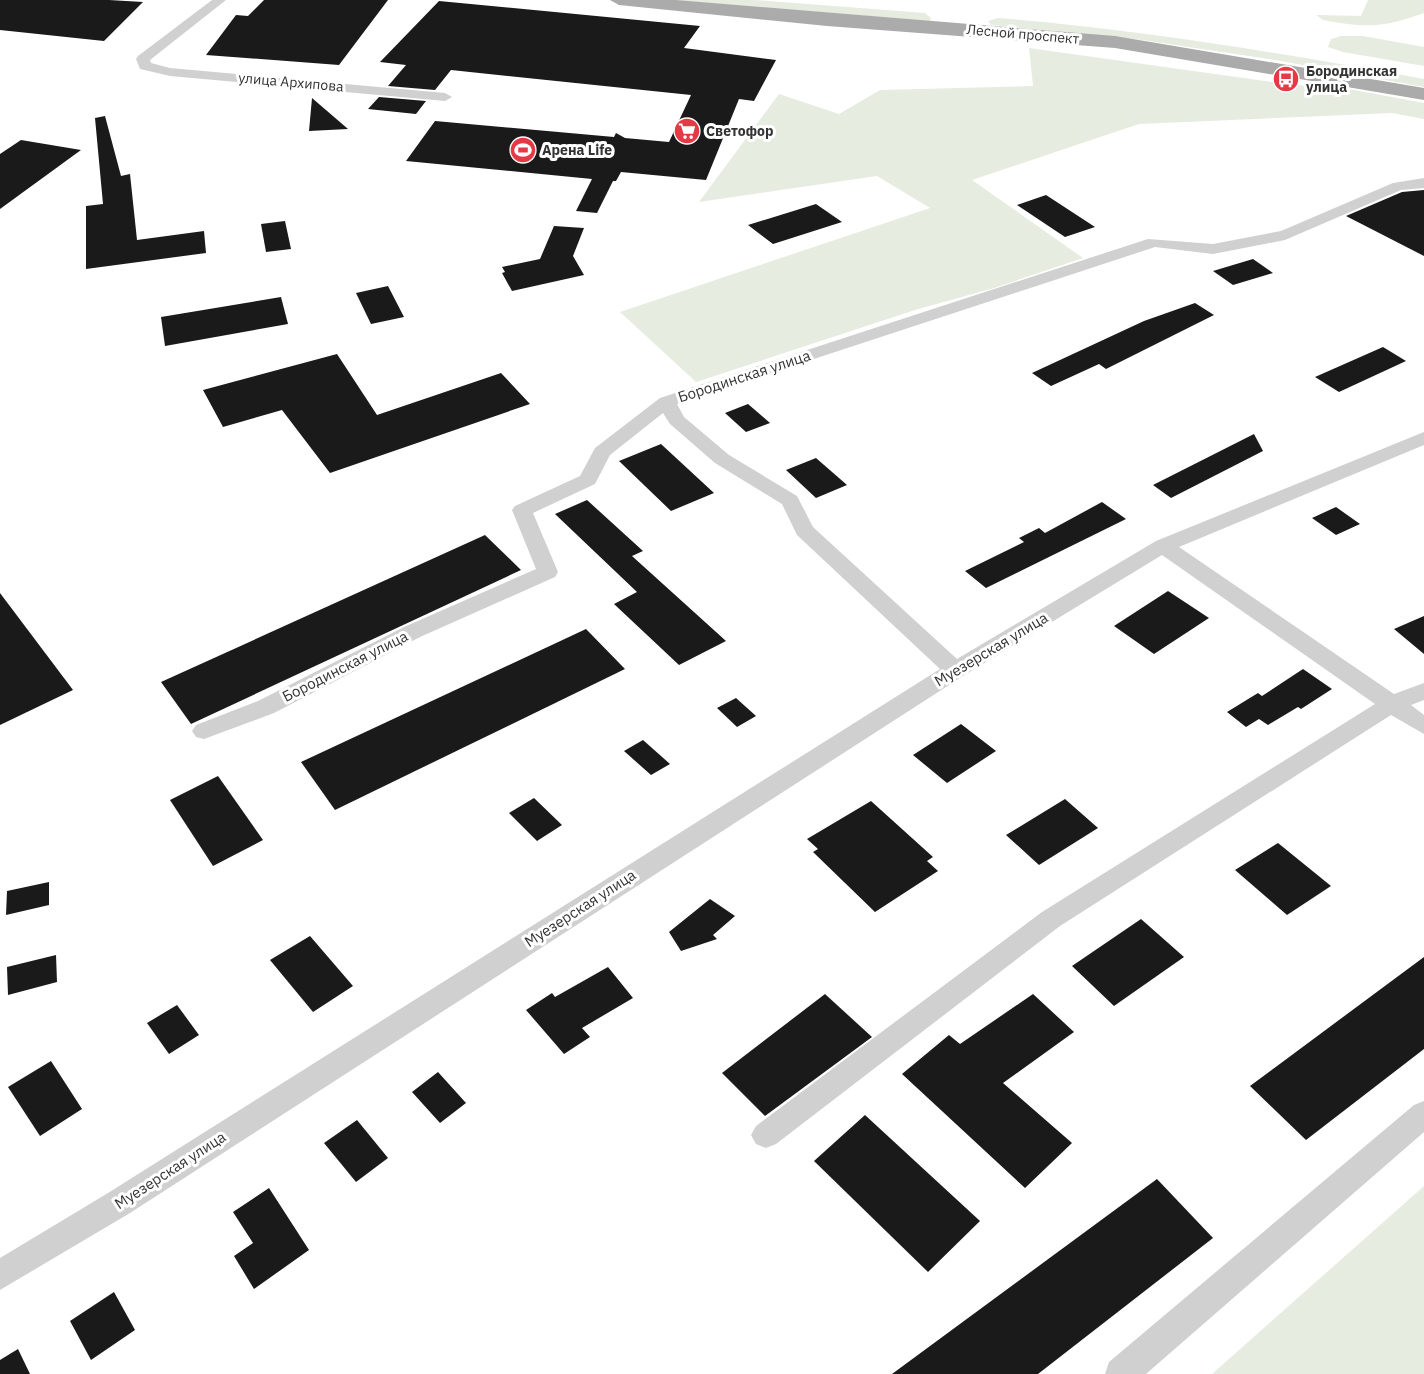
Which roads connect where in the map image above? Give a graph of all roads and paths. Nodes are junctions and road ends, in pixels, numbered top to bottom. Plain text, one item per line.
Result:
1 (220, 0) edge
2 (620, 0) edge
3 (834, 2) dead end
4 (879, 5) dead end
5 (1424, 94) edge
6 (445, 97) dead end
7 (1424, 183) edge
8 (666, 402) junction
9 (1424, 438) edge
10 (1163, 546) junction
11 (955, 670) junction
12 (1424, 691) edge
13 (1390, 705) junction
14 (1424, 726) edge
15 (204, 730) dead end
16 (1424, 1114) edge
17 (766, 1135) dead end
18 (0, 1275) edge
19 (1121, 1374) edge

1 - 6 street, улица Архипова
2 - 5 main road, Лесной проспект
3 - 4 main road
7 - 8 street, Бородинская улица
8 - 11 street
8 - 15 street, Бородинская улица
9 - 10 street, Муезерская улица
10 - 11 street, Муезерская улица
10 - 13 street
11 - 18 street, Муезерская улица
12 - 13 street
13 - 14 street
13 - 17 street
16 - 19 street

